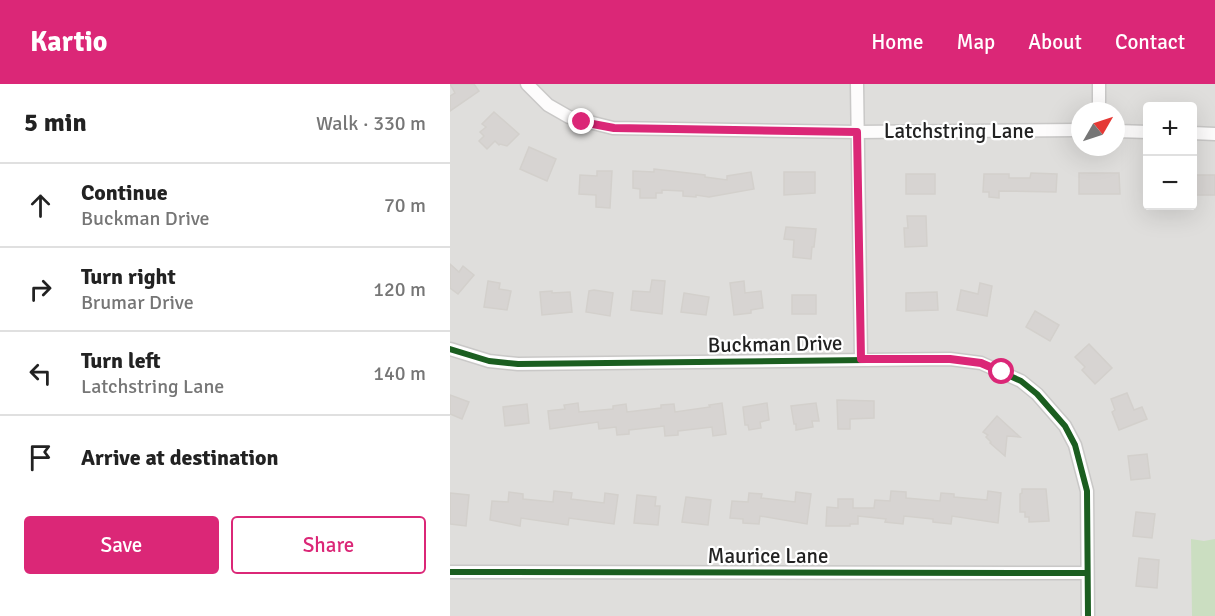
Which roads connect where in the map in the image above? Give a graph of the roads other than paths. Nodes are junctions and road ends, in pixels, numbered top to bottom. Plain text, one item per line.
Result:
1 (527, 84) edge
2 (857, 84) edge
3 (1099, 84) edge
4 (1099, 102) edge
5 (1071, 130) edge
6 (1125, 131) edge
7 (857, 132) junction
8 (1143, 132) edge
9 (1197, 133) edge
10 (1215, 134) edge
11 (450, 349) edge
12 (861, 359) junction
13 (450, 572) edge
14 (1087, 573) junction
15 (1088, 616) edge

1 - 7 street, Latchstring Lane
2 - 7 street
3 - 4 street
5 - 7 street, Latchstring Lane
6 - 8 street
7 - 12 street
9 - 10 street
11 - 12 street, Buckman Drive
12 - 14 street, Buckman Drive
13 - 14 street, Maurice Lane
14 - 15 street, Buckman Drive

